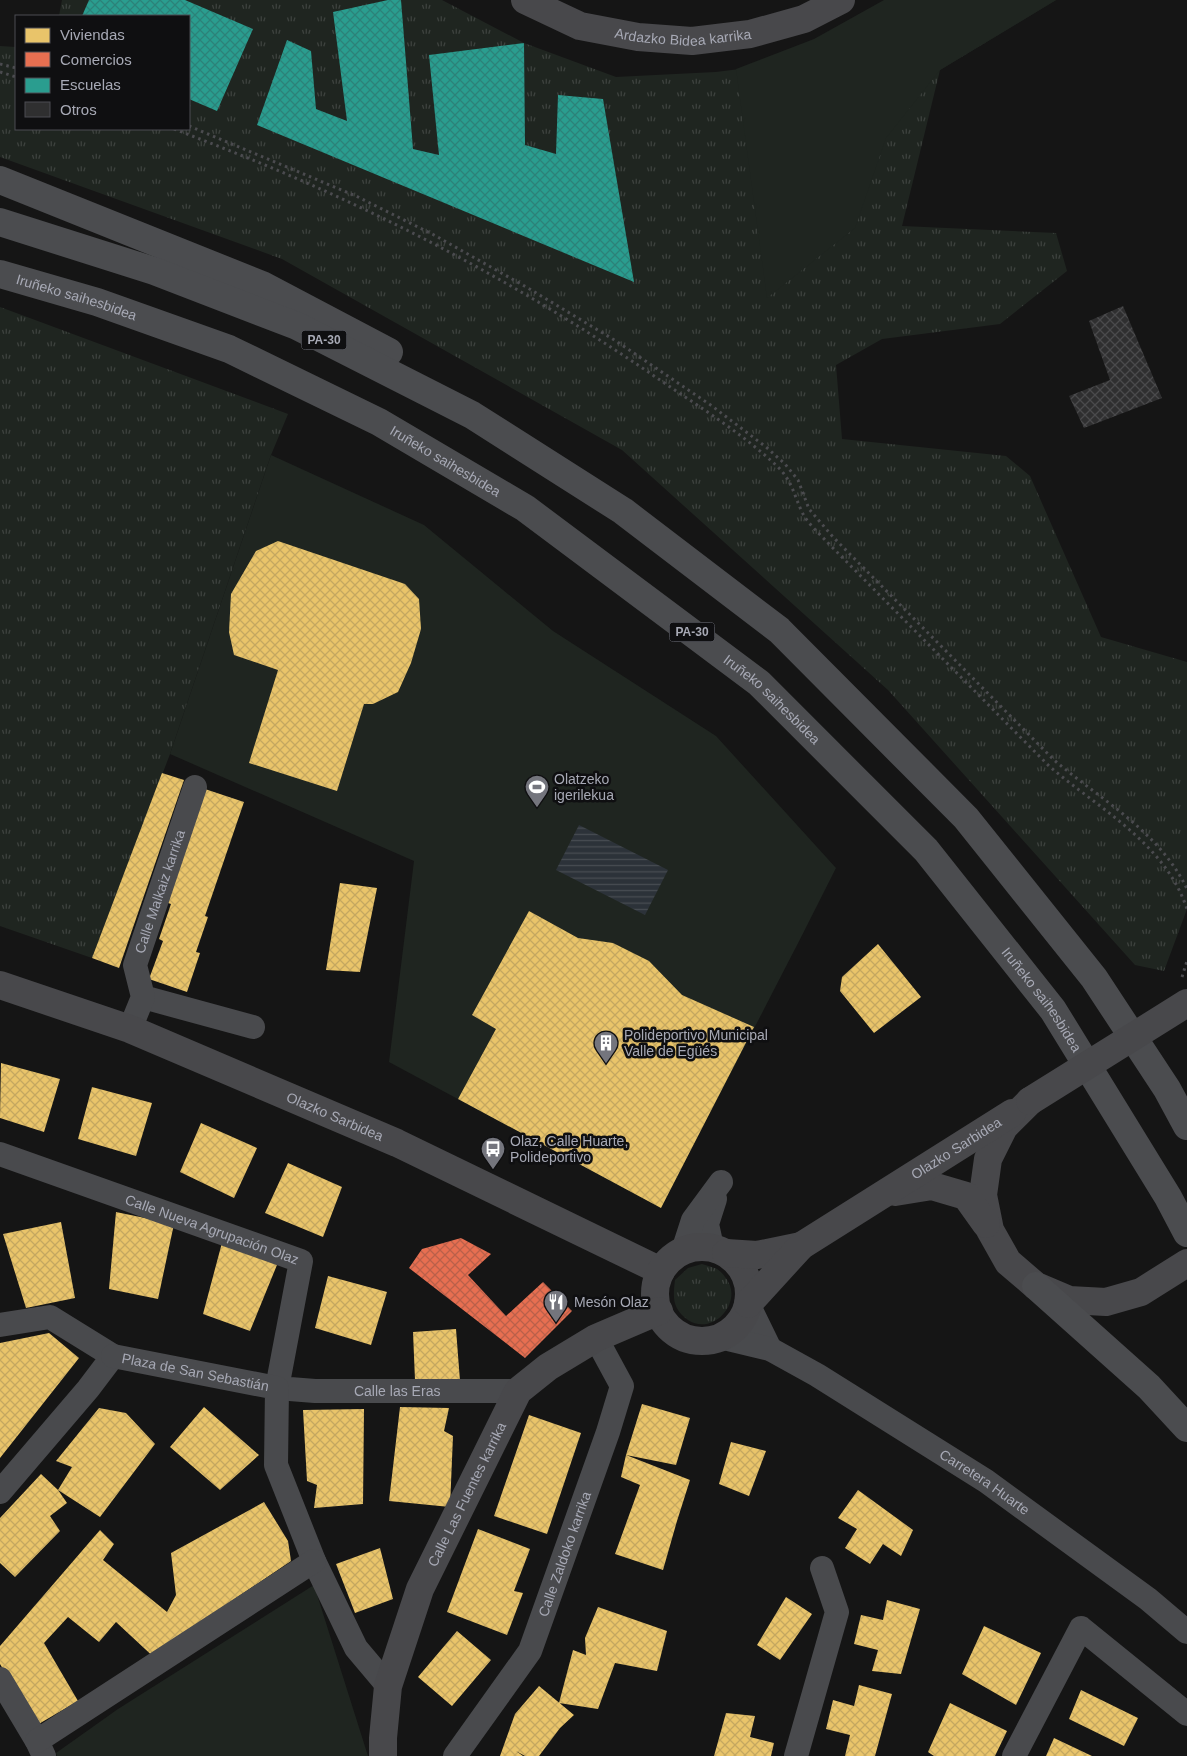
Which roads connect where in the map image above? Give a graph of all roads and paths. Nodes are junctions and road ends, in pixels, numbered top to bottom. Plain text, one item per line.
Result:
1 (525, 0) edge
2 (841, 0) edge
3 (0, 64) edge
4 (15, 68) edge
5 (0, 72) edge
6 (15, 76) edge
7 (190, 126) edge
8 (177, 130) edge
9 (0, 180) edge
10 (0, 222) edge
11 (6, 276) edge
12 (623, 511) junction
13 (195, 787) dead end
14 (975, 830) junction
15 (1187, 888) edge
16 (1187, 909) edge
17 (0, 985) edge
18 (143, 997) junction
19 (1187, 1003) edge
20 (253, 1027) dead end
21 (130, 1029) junction
22 (1187, 1096) edge
23 (1030, 1101) junction
24 (1187, 1126) edge
25 (0, 1154) edge
26 (884, 1194) junction
27 (990, 1230) junction
28 (1187, 1233) edge
29 (802, 1246) junction
30 (719, 1250) junction
31 (683, 1251) junction
32 (1187, 1263) edge
33 (661, 1271) junction
34 (1036, 1286) junction
35 (748, 1304) junction
36 (659, 1311) junction
37 (0, 1325) edge
38 (720, 1337) junction
39 (596, 1338) junction
40 (770, 1349) junction
41 (114, 1356) junction
42 (277, 1388) junction
43 (518, 1391) junction
44 (1187, 1428) edge
45 (0, 1492) edge
46 (314, 1561) junction
47 (822, 1568) dead end
48 (1187, 1632) edge
49 (0, 1679) edge
50 (388, 1686) junction
51 (1187, 1714) edge
52 (41, 1748) edge
53 (383, 1756) edge
54 (455, 1756) edge
55 (796, 1756) edge
56 (1014, 1756) edge

1 - 2 street, Ardazko Bidea karrika
3 - 4 path
5 - 6 path
7 - 15 path
8 - 16 path
9 - 12 highway
10 - 12 highway, PA-30
11 - 28 highway, Iruñeko saihesbidea / PA-30
12 - 14 highway, PA-30
13 - 18 street, Calle Malkaiz karrika
14 - 22 highway
14 - 24 highway, PA-30
17 - 21 street, Olazko Sarbidea
18 - 20 street
18 - 21 street
19 - 23 street, bridge
21 - 33 street, Olazko Sarbidea
23 - 26 street, Olazko Sarbidea
23 - 27 street
25 - 42 street, Calle Nueva Agrupación Olaz
26 - 27 street, Olazko Sarbidea
26 - 29 street, Olazko Sarbidea
27 - 34 street
29 - 30 street, Olazko Sarbidea
29 - 35 street, Olazko Sarbidea
30 - 31 street
30 - 31 street
30 - 35 street
31 - 33 street
32 - 34 street
33 - 36 street
34 - 44 highway
35 - 38 street
35 - 40 street
36 - 38 street
36 - 39 street, Calle Las Fuentes karrika
37 - 41 street
38 - 40 street, Carretera Huarte
39 - 43 street, Calle Las Fuentes karrika
39 - 54 street, Calle Zaldoko karrika
40 - 48 street, Carretera Huarte
41 - 42 street, Plaza de San Sebastián
41 - 45 street
42 - 43 street, Calle las Eras
42 - 46 street, Plaza de San Sebastián
43 - 50 street, Calle Las Fuentes karrika
46 - 50 street, Plaza de San Sebastián
46 - 52 street
47 - 55 street
49 - 52 street
50 - 53 street, Calle Las Fuentes karrika
51 - 56 street

